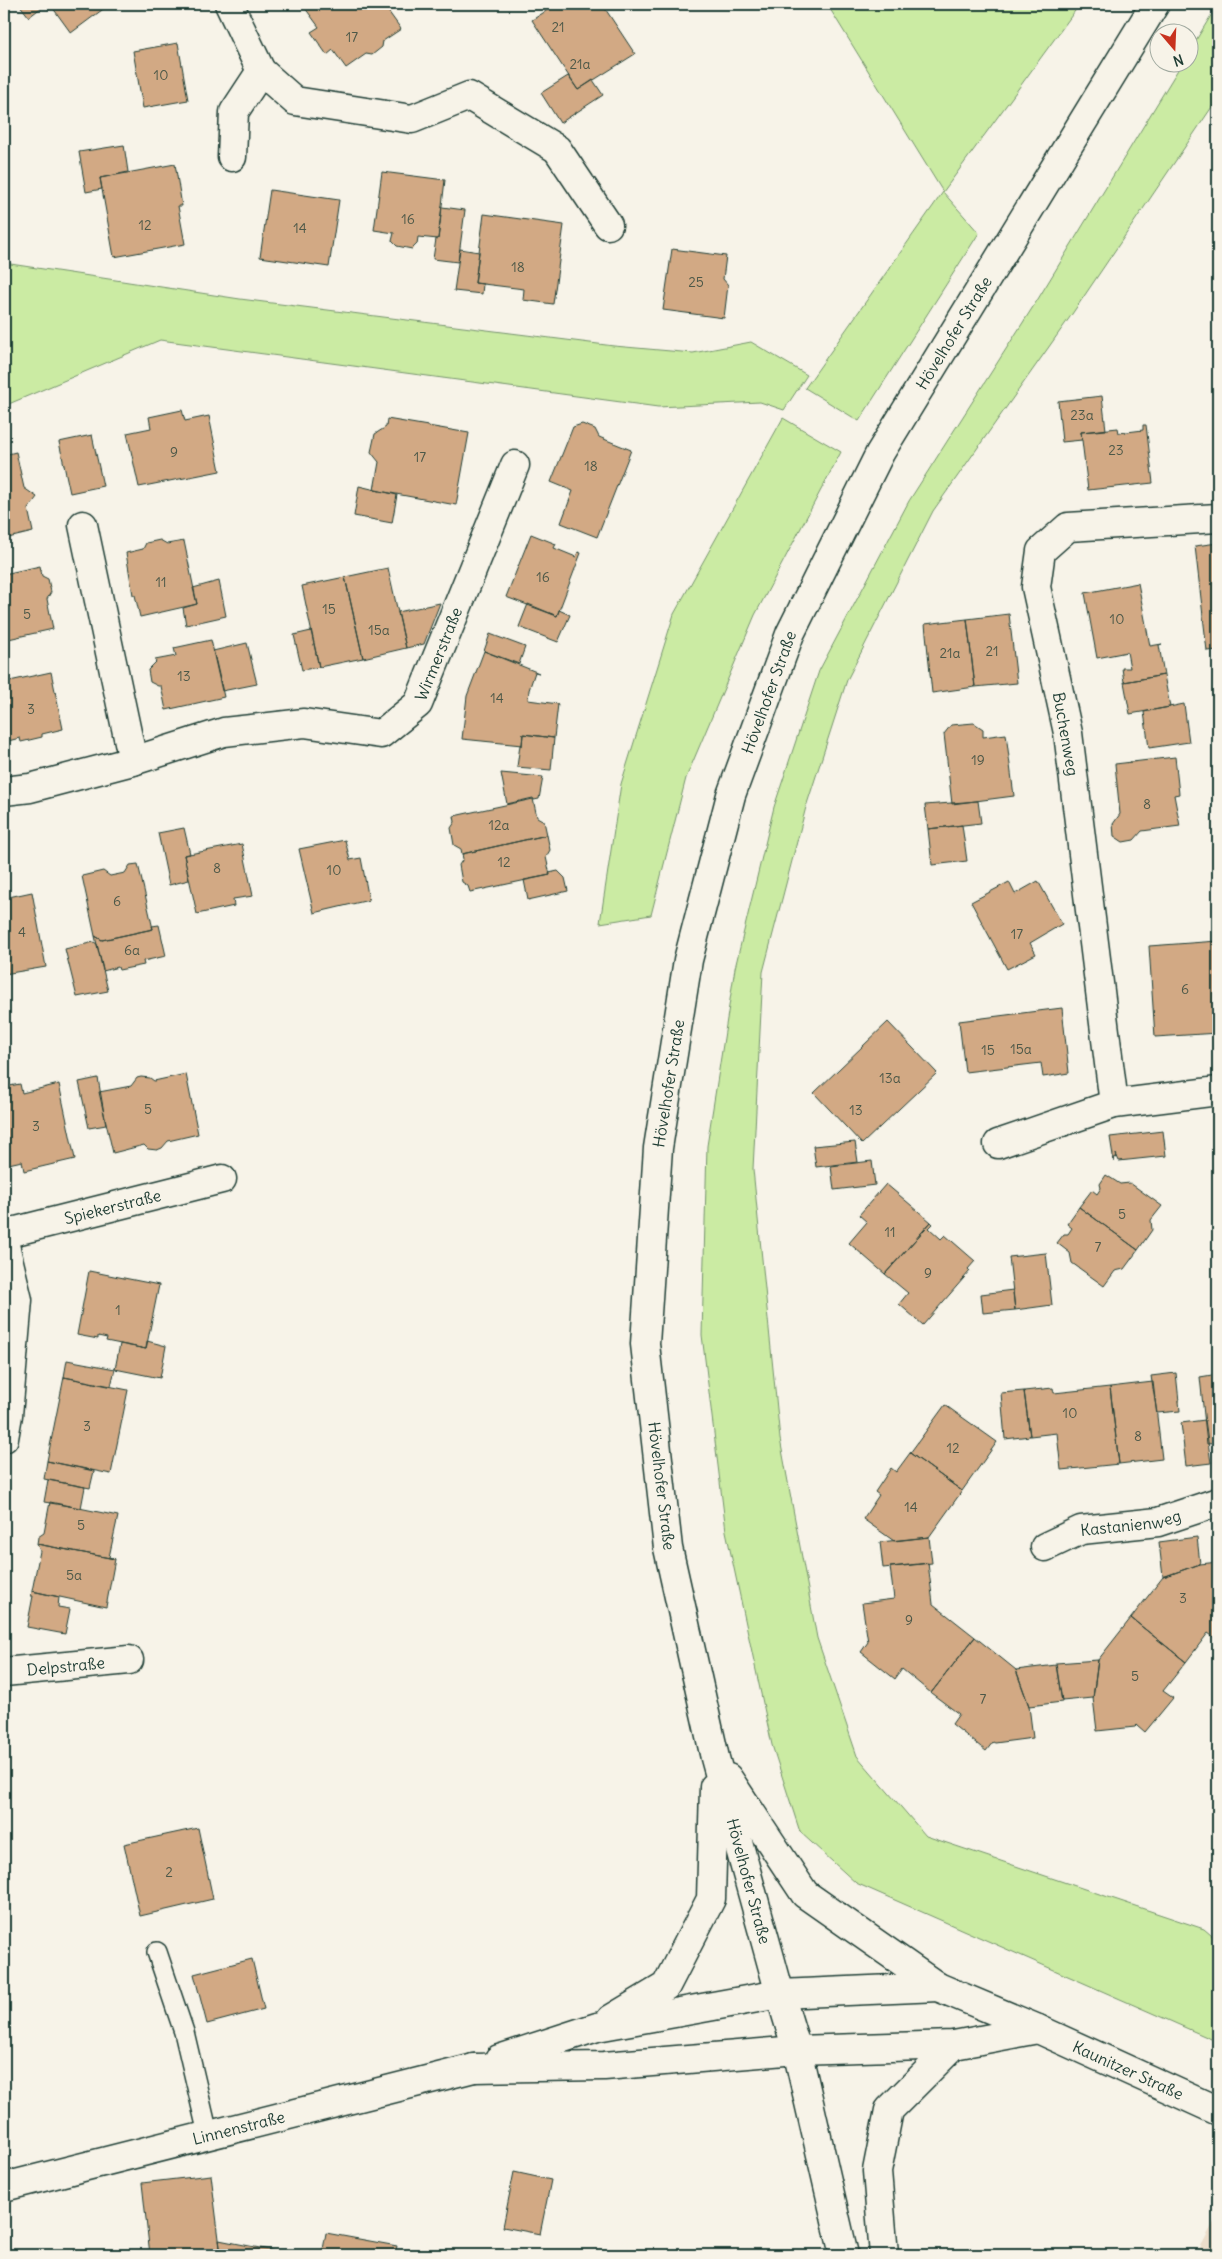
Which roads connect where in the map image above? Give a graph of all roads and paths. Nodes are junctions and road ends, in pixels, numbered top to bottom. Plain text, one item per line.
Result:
1 (229, 4) edge
2 (1155, 4) edge
3 (261, 71) junction
4 (232, 157) dead end
5 (608, 225) dead end
6 (515, 465) dead end
7 (1218, 518) edge
8 (83, 526) dead end
9 (133, 761) junction
10 (4, 791) edge
11 (1218, 1091) edge
12 (1114, 1104) junction
13 (998, 1144) dead end
14 (222, 1179) dead end
15 (4, 1234) edge
16 (4, 1240) edge
17 (4, 1438) edge
18 (1218, 1502) edge
19 (1045, 1547) dead end
20 (128, 1660) dead end
21 (4, 1672) edge
22 (715, 1758) junction
23 (158, 1952) dead end
24 (938, 1987) junction
25 (780, 1994) junction
26 (598, 2027) junction
27 (1038, 2029) junction
28 (954, 2044) junction
29 (797, 2050) junction
30 (474, 2068) junction
31 (1218, 2111) edge
32 (208, 2134) junction
33 (4, 2187) edge
34 (844, 2255) edge
35 (884, 2255) edge

1 - 3 main road
2 - 22 main road, Hövelhofer Straße
3 - 4 main road
3 - 5 main road
6 - 9 main road, Wirmerstraße
7 - 12 main road, Buchenweg
8 - 9 main road
9 - 10 main road, Wirmerstraße
11 - 12 main road
12 - 13 main road
14 - 15 main road, Spiekerstraße
16 - 17 main road
18 - 19 main road, Kastanienweg
20 - 21 main road, Delpstraße
22 - 24 main road
22 - 25 main road, Hövelhofer Straße
22 - 26 main road
23 - 32 lane
24 - 25 main road
24 - 27 main road, Kaunitzer Straße
25 - 26 main road
25 - 29 main road, Hövelhofer Straße
26 - 30 main road
27 - 28 main road
27 - 31 main road, Kaunitzer Straße
28 - 29 main road
28 - 35 main road
29 - 30 main road
29 - 34 main road, Hövelhofer Straße
30 - 32 main road, Linnenstraße
32 - 33 main road, Linnenstraße

